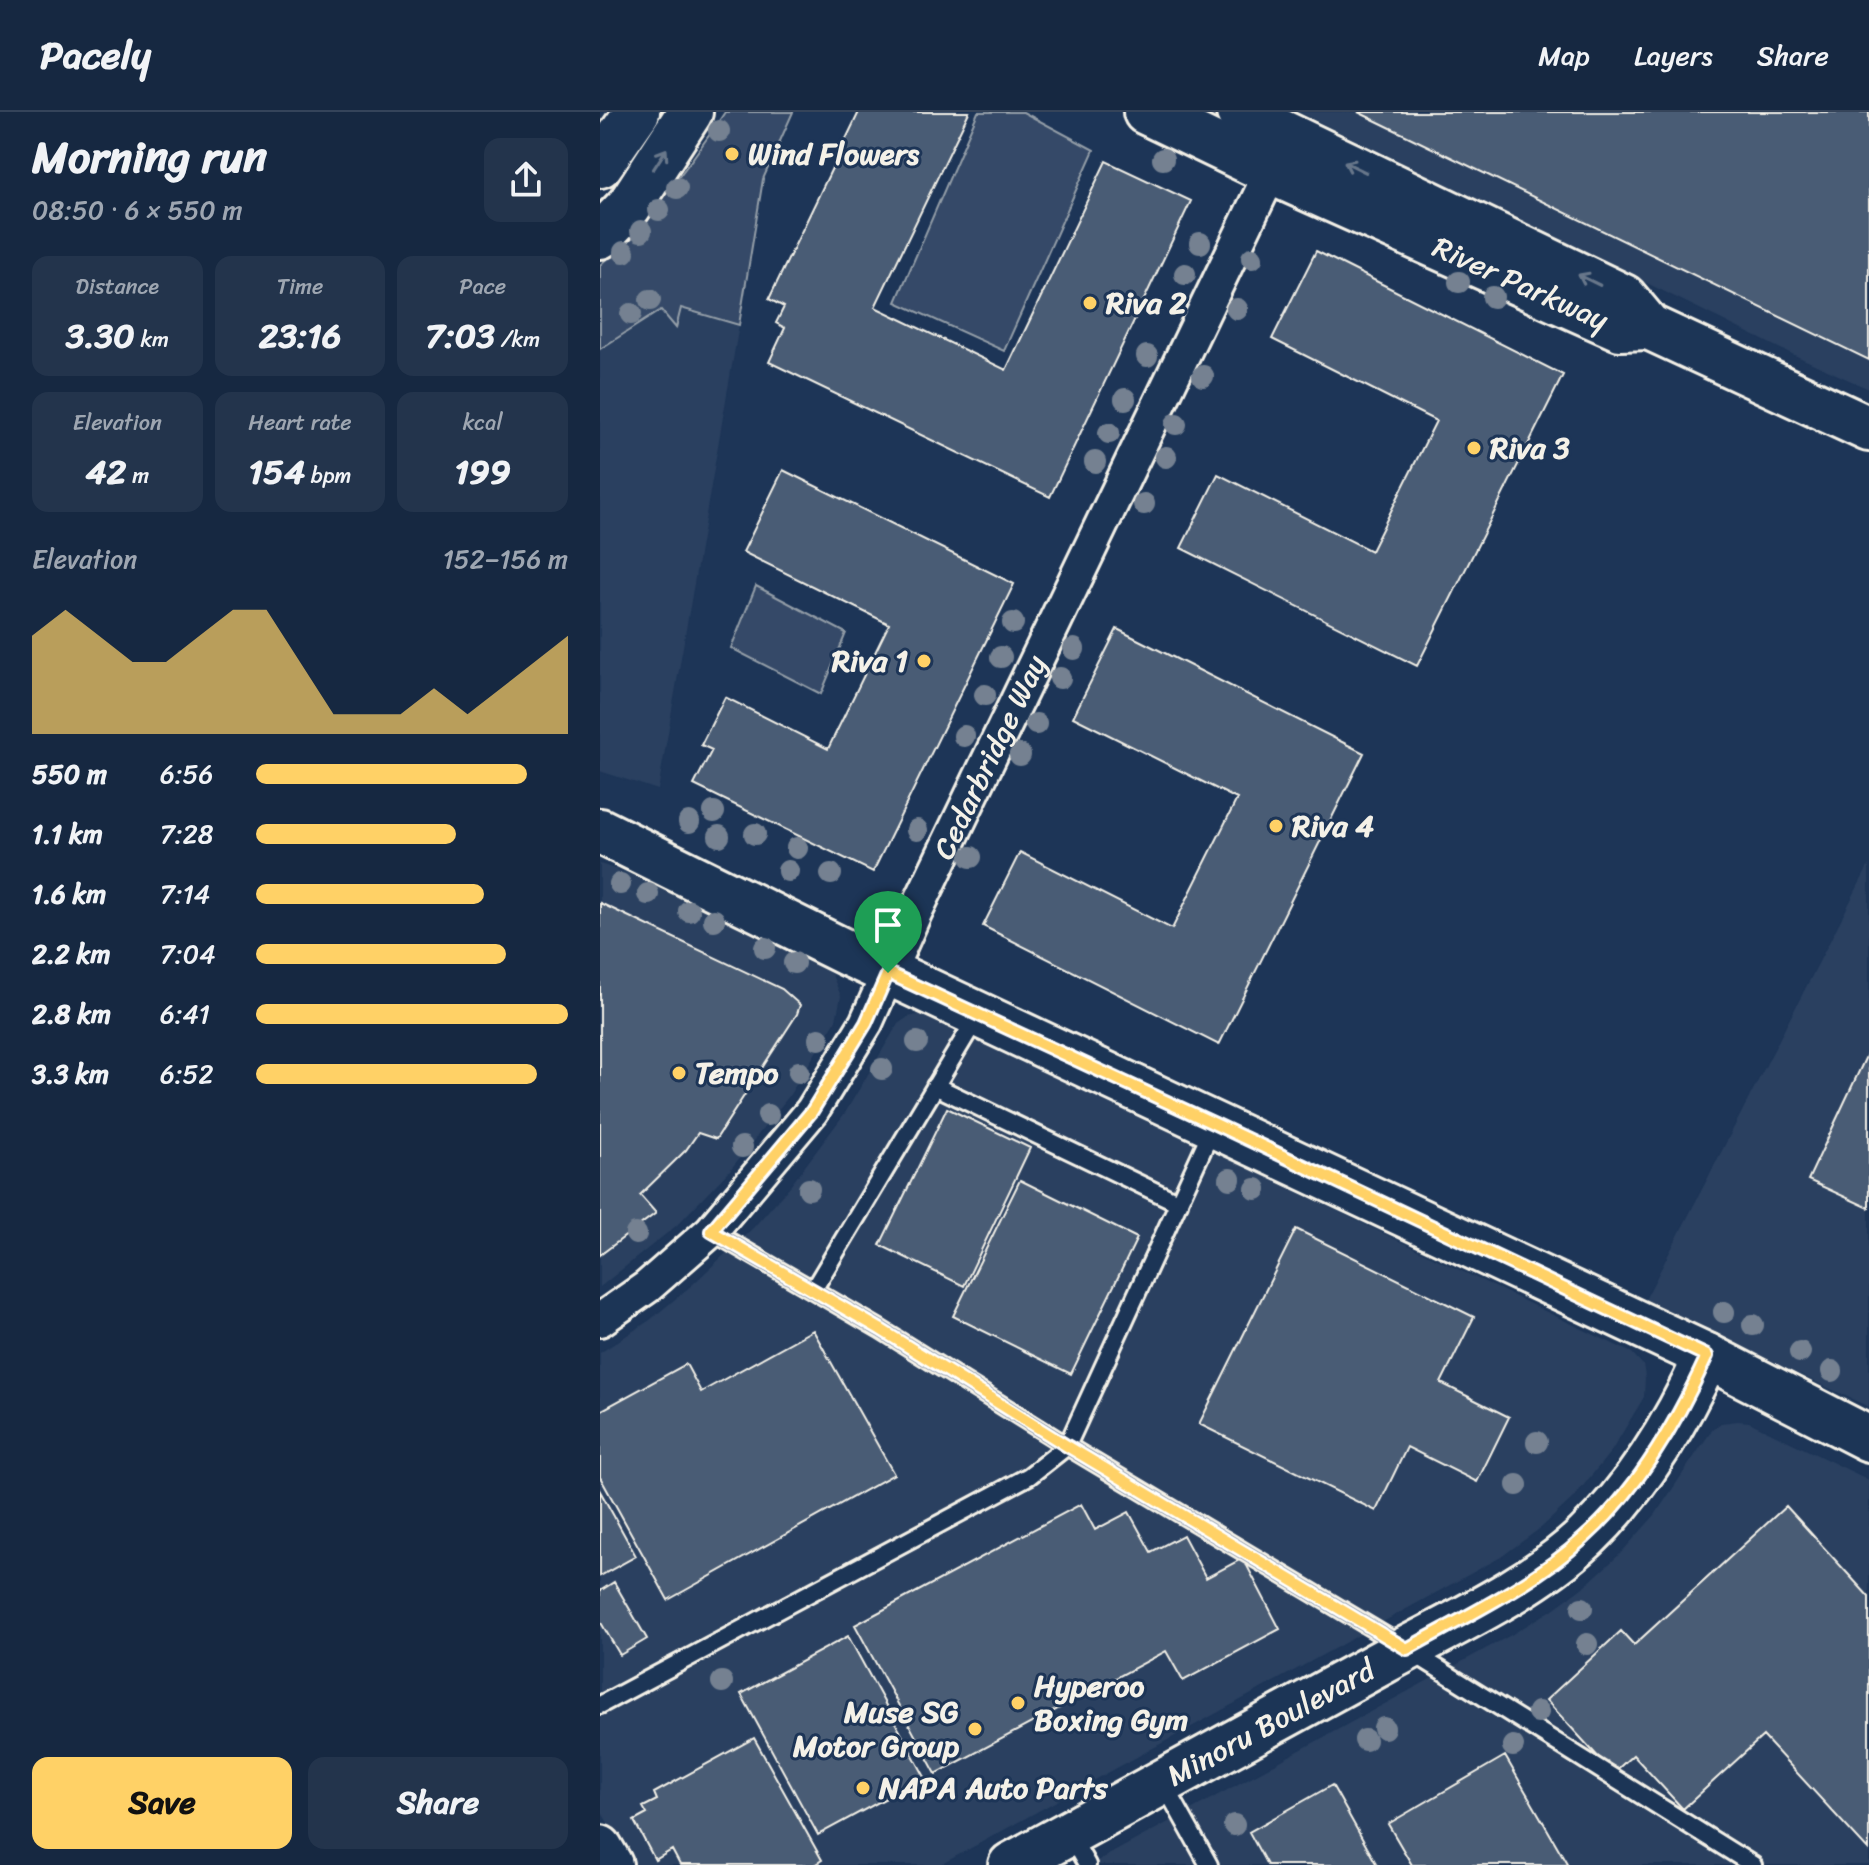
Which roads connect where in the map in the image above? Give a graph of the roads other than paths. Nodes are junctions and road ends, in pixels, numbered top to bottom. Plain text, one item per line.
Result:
1 (637, 112) edge
2 (690, 112) edge
3 (1146, 112) edge
4 (1239, 112) edge
5 (600, 165) edge
6 (1271, 172) junction
7 (600, 236) edge
8 (1649, 327) junction
9 (1869, 429) edge
10 (600, 831) edge
11 (888, 973) junction
12 (979, 1015) junction
13 (935, 1086) junction
14 (1215, 1124) junction
15 (1179, 1203) junction
16 (711, 1231) junction
17 (813, 1290) junction
18 (600, 1320) edge
19 (1707, 1356) junction
20 (1869, 1439) edge
21 (1067, 1446) junction
22 (1407, 1649) junction
23 (600, 1705) edge
24 (1163, 1782) junction
25 (600, 1848) edge
26 (1078, 1849) edge
27 (610, 1865) edge
28 (1011, 1865) edge
29 (1209, 1865) edge
30 (1753, 1865) edge

1 - 5 street
7 -> 2 street
3 - 6 street, River Parkway
8 -> 4 street, River Parkway
6 - 8 street, River Parkway
6 - 11 street, Cedarbridge Way
8 - 9 street
10 - 11 street
11 - 12 street
11 - 16 street, Cedarbridge Way
12 - 13 lane
12 - 14 street
13 - 15 lane
13 - 17 lane
14 - 15 lane
14 - 19 street
15 - 21 lane
16 - 17 lane
16 - 18 street, Cedarbridge Way
17 - 21 lane
19 - 20 street
19 - 22 street, Minoru Boulevard
21 - 22 lane
21 - 23 lane
22 - 24 street, Minoru Boulevard
22 - 30 lane
24 - 26 street, Minoru Boulevard
24 - 29 lane
25 - 27 street
26 - 28 street, Minoru Boulevard

